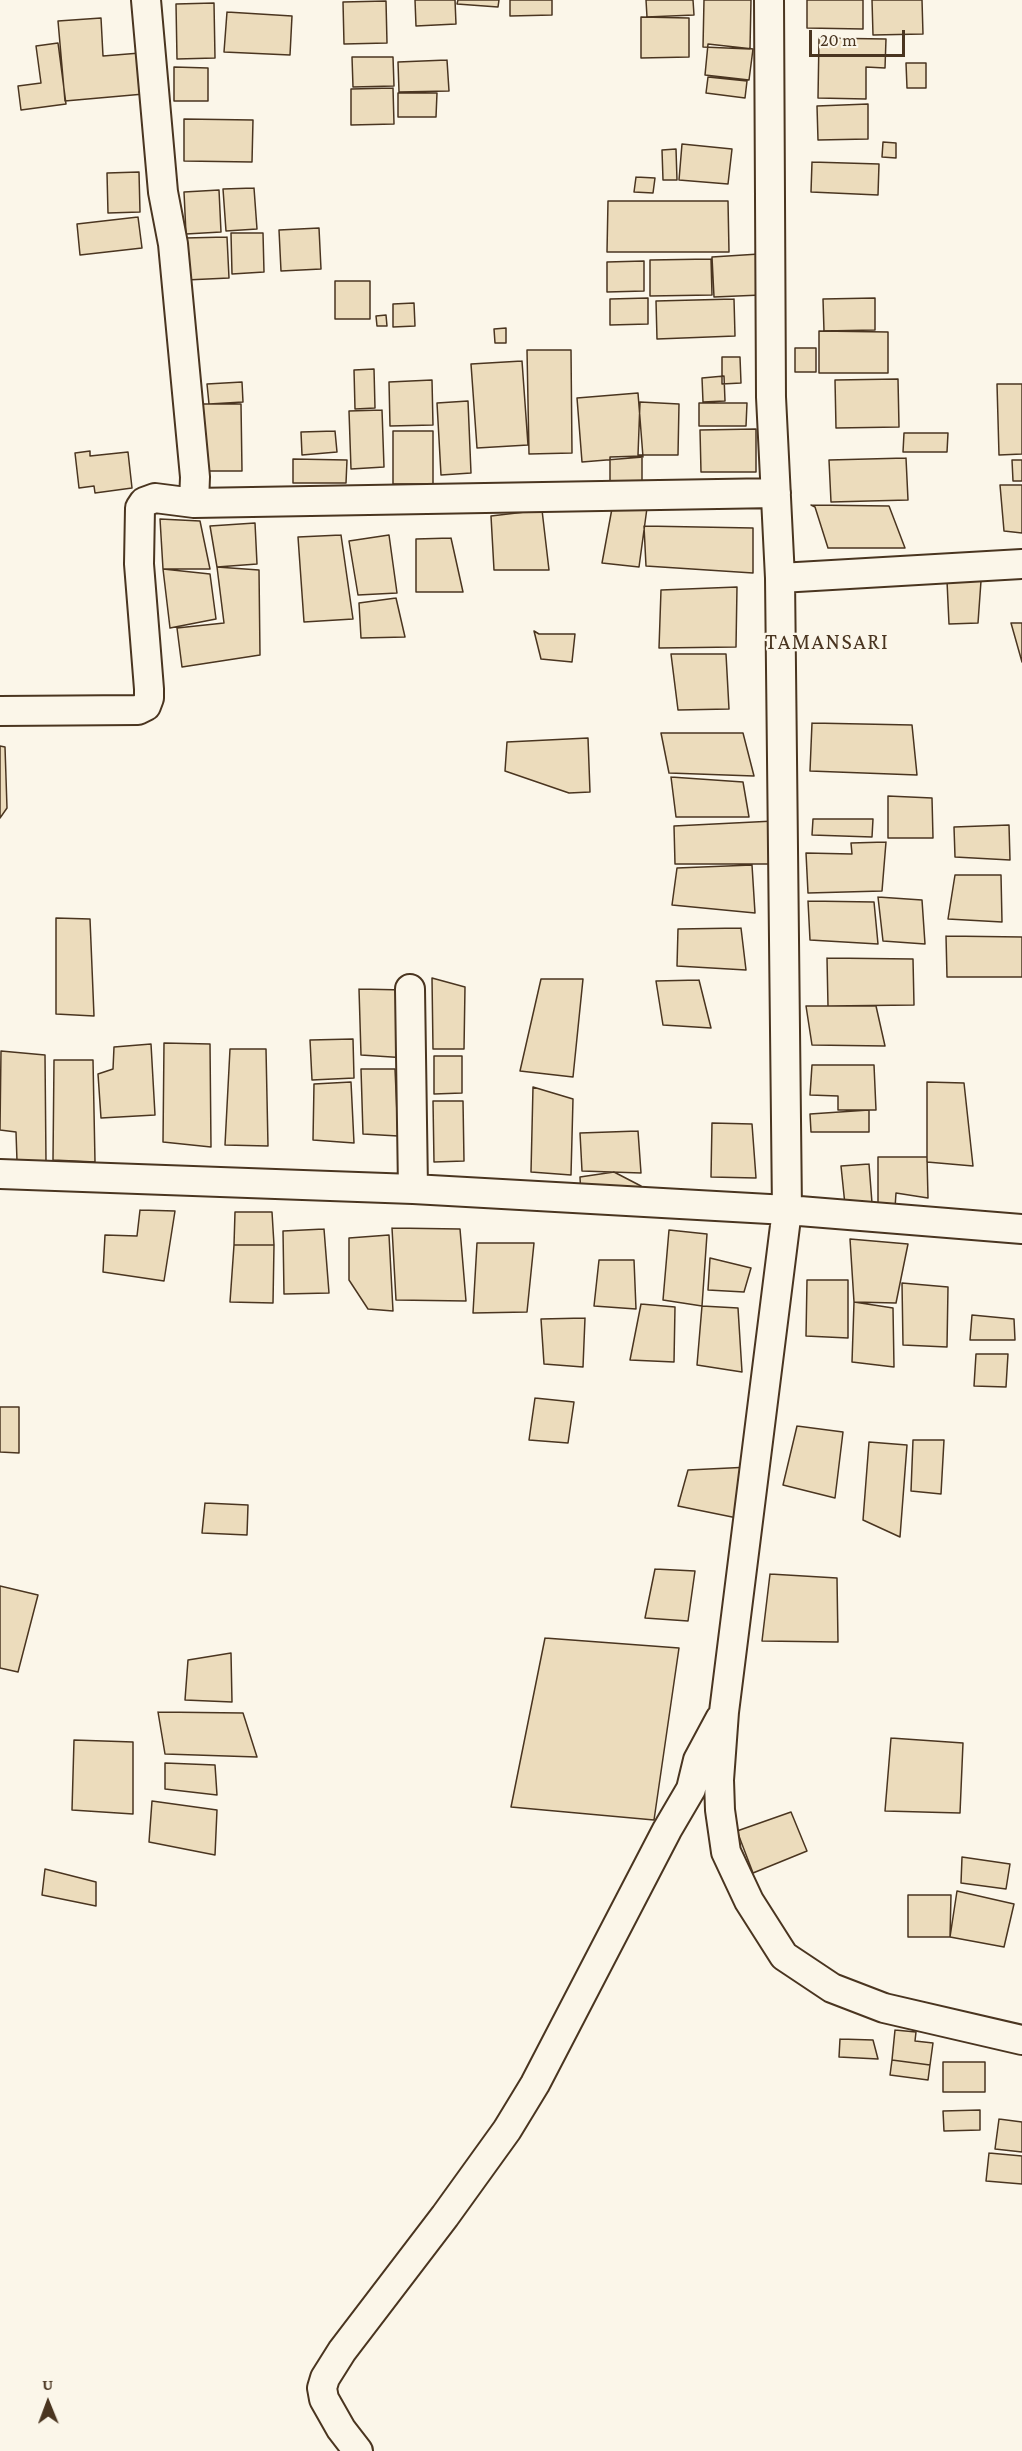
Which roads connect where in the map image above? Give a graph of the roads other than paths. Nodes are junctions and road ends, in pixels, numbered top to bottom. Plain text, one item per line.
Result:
1 (146, 0) edge
2 (769, 0) edge
3 (776, 493) junction
4 (194, 502) junction
5 (1022, 564) edge
6 (780, 578) junction
7 (0, 711) edge
8 (410, 989) dead end
9 (0, 1174) edge
10 (413, 1190) junction
11 (787, 1210) junction
12 (1022, 1228) edge
13 (724, 1712) junction
14 (1022, 2040) edge
15 (350, 2440) edge

1 - 4 street
2 - 3 street
3 - 4 street
3 - 6 street
4 - 7 street
5 - 6 street
6 - 11 street
8 - 10 street
9 - 10 street
10 - 11 street
11 - 12 street
11 - 13 street
13 - 14 street
13 - 15 street

